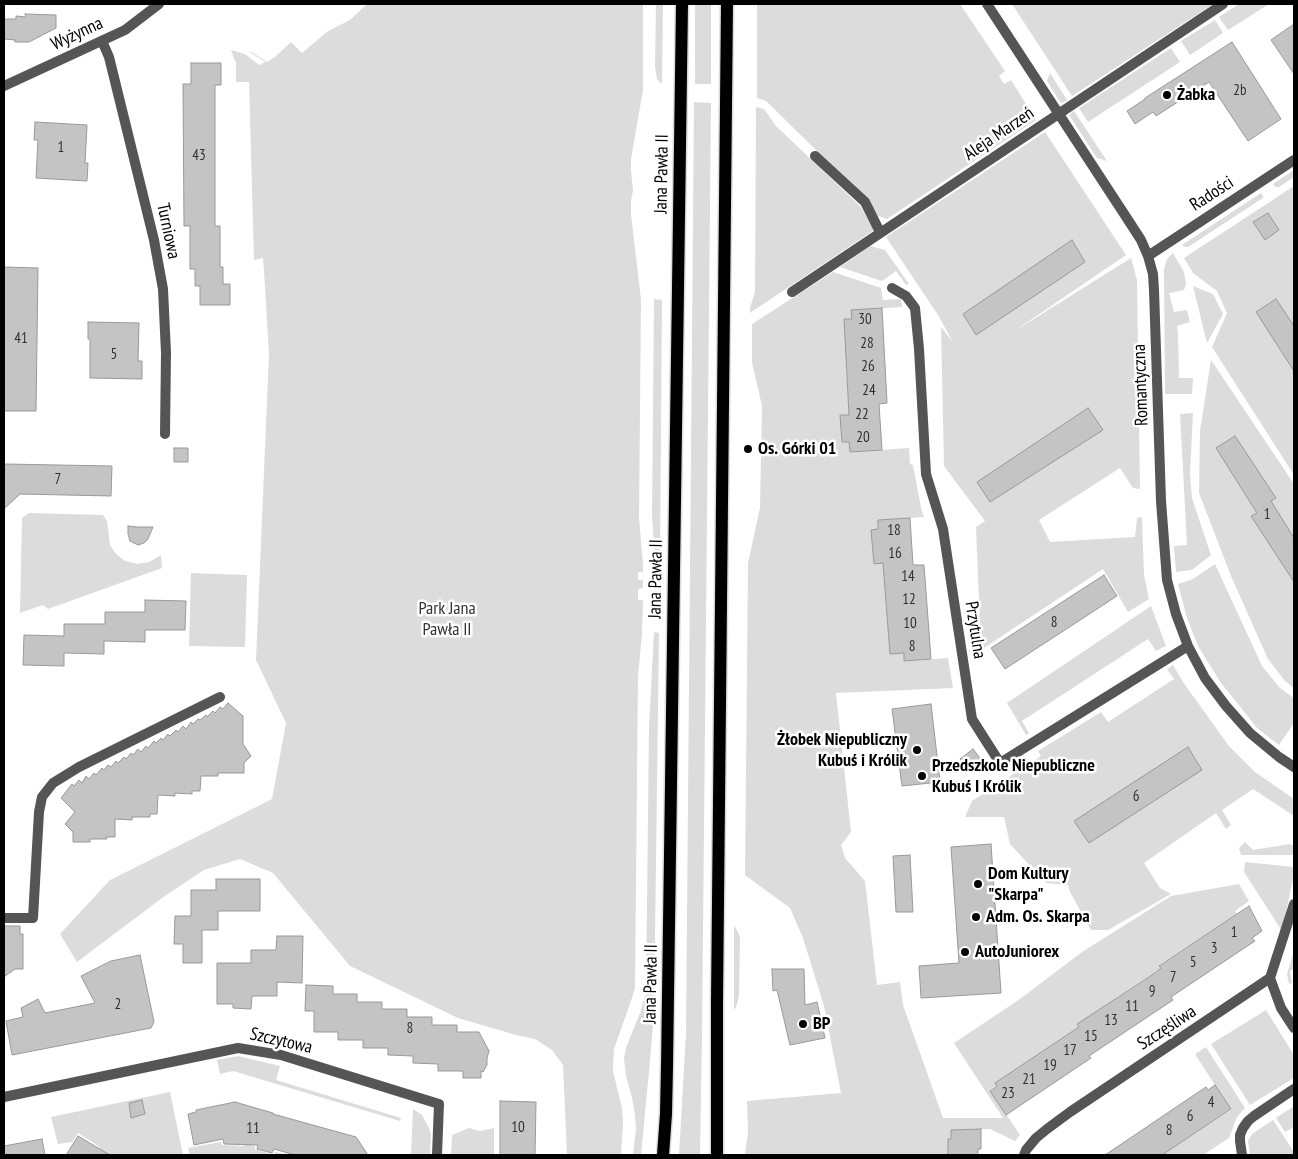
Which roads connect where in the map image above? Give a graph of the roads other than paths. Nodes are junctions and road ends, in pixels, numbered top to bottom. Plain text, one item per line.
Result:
1 (159, 4) edge
2 (682, 4) edge
3 (727, 4) edge
4 (987, 4) edge
5 (1223, 4) edge
6 (102, 41) junction
7 (4, 86) edge
8 (1058, 113) junction
9 (815, 156) dead end
10 (1294, 160) edge
11 (880, 232) junction
12 (1148, 256) junction
13 (892, 288) dead end
14 (792, 292) dead end
15 (165, 434) dead end
16 (1188, 646) junction
17 (220, 697) dead end
18 (1294, 767) edge
19 (1294, 904) edge
20 (4, 918) edge
21 (1270, 978) junction
22 (1294, 1028) edge
23 (1294, 1089) edge
24 (4, 1097) edge
25 (437, 1155) edge
26 (663, 1155) edge
27 (718, 1155) edge
28 (1024, 1155) edge
29 (1242, 1155) edge

1 - 6 street, Wyżynna
2 - 26 main road, Jana Pawła II
3 - 27 main road
4 - 8 street, Romantyczna
5 - 8 street, Aleja Marzeń
6 - 7 street, Wyżynna
6 - 15 street, Turniowa
8 - 11 street, Aleja Marzeń
8 - 12 street, Romantyczna
9 - 11 street
10 - 12 street, Radości
11 - 14 street, Aleja Marzeń
12 - 16 street, Romantyczna
13 - 16 street, Przytulna
16 - 18 street, Romantyczna
17 - 20 street
19 - 21 street
21 - 22 street
21 - 28 street, Szczęśliwa
23 - 29 street
24 - 25 street, Szczytowa

